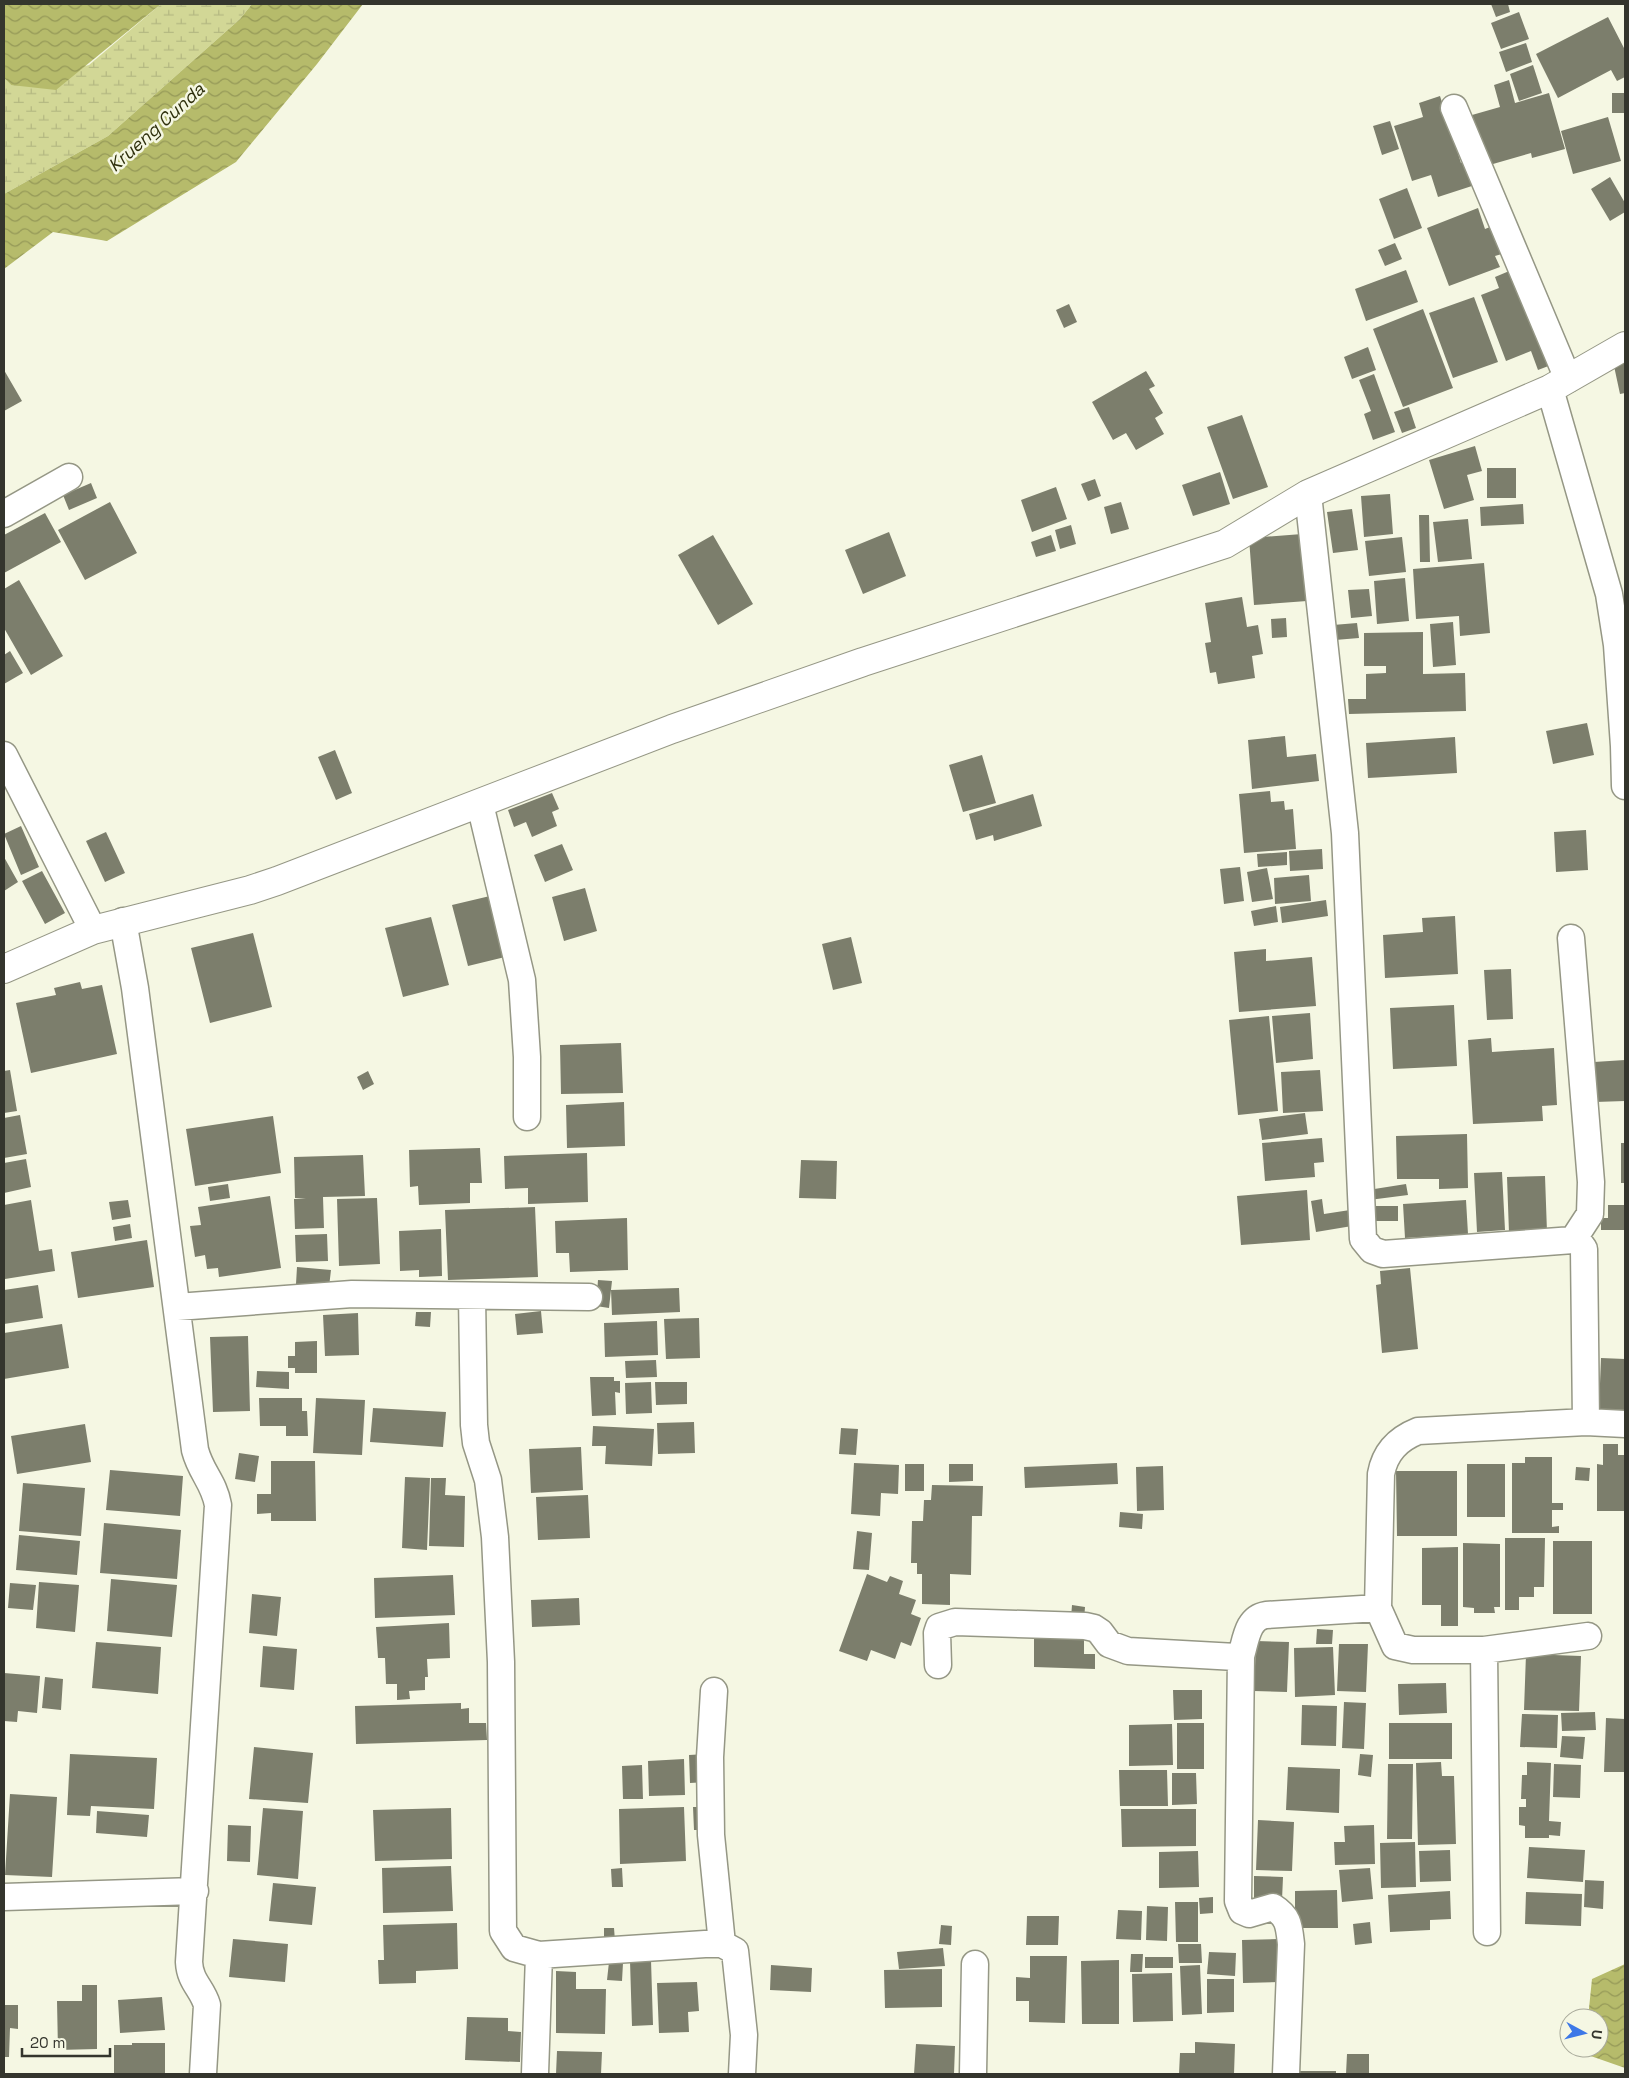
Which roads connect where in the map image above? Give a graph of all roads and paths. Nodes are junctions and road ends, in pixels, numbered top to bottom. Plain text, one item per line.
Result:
1 (1454, 108) dead end
2 (1625, 346) edge
3 (1559, 384) junction
4 (69, 477) dead end
5 (1308, 494) junction
6 (4, 514) edge
7 (4, 755) edge
8 (1625, 786) edge
9 (480, 804) junction
10 (123, 921) junction
11 (93, 930) junction
12 (1571, 938) dead end
13 (4, 969) edge
14 (527, 1117) dead end
15 (1573, 1240) junction
16 (472, 1296) junction
17 (589, 1297) dead end
18 (177, 1307) junction
19 (1586, 1422) junction
20 (1625, 1424) edge
21 (1378, 1608) junction
22 (1588, 1636) dead end
23 (1484, 1650) junction
24 (1241, 1656) junction
25 (938, 1665) dead end
26 (714, 1690) dead end
27 (195, 1891) junction
28 (4, 1897) edge
29 (1488, 1932) dead end
30 (722, 1944) junction
31 (539, 1955) junction
32 (976, 1964) dead end
33 (203, 2074) edge
34 (535, 2074) edge
35 (742, 2074) edge
36 (973, 2074) edge
37 (1286, 2074) edge

1 - 3 street
2 - 3 street
3 - 5 street
3 - 8 street
4 - 6 street
5 - 9 street
5 - 15 street
7 - 11 street
9 - 10 street
9 - 14 street
10 - 11 street
10 - 18 street
11 - 13 street
12 - 15 street
15 - 19 street
16 - 17 street
16 - 18 street
16 - 31 street
18 - 27 street
19 - 20 street
19 - 21 street
21 - 23 street
21 - 24 street
22 - 23 street
23 - 29 street
24 - 25 street
24 - 37 street
26 - 30 street
27 - 28 street
27 - 33 street
30 - 31 street
30 - 35 street
31 - 34 street
32 - 36 street

